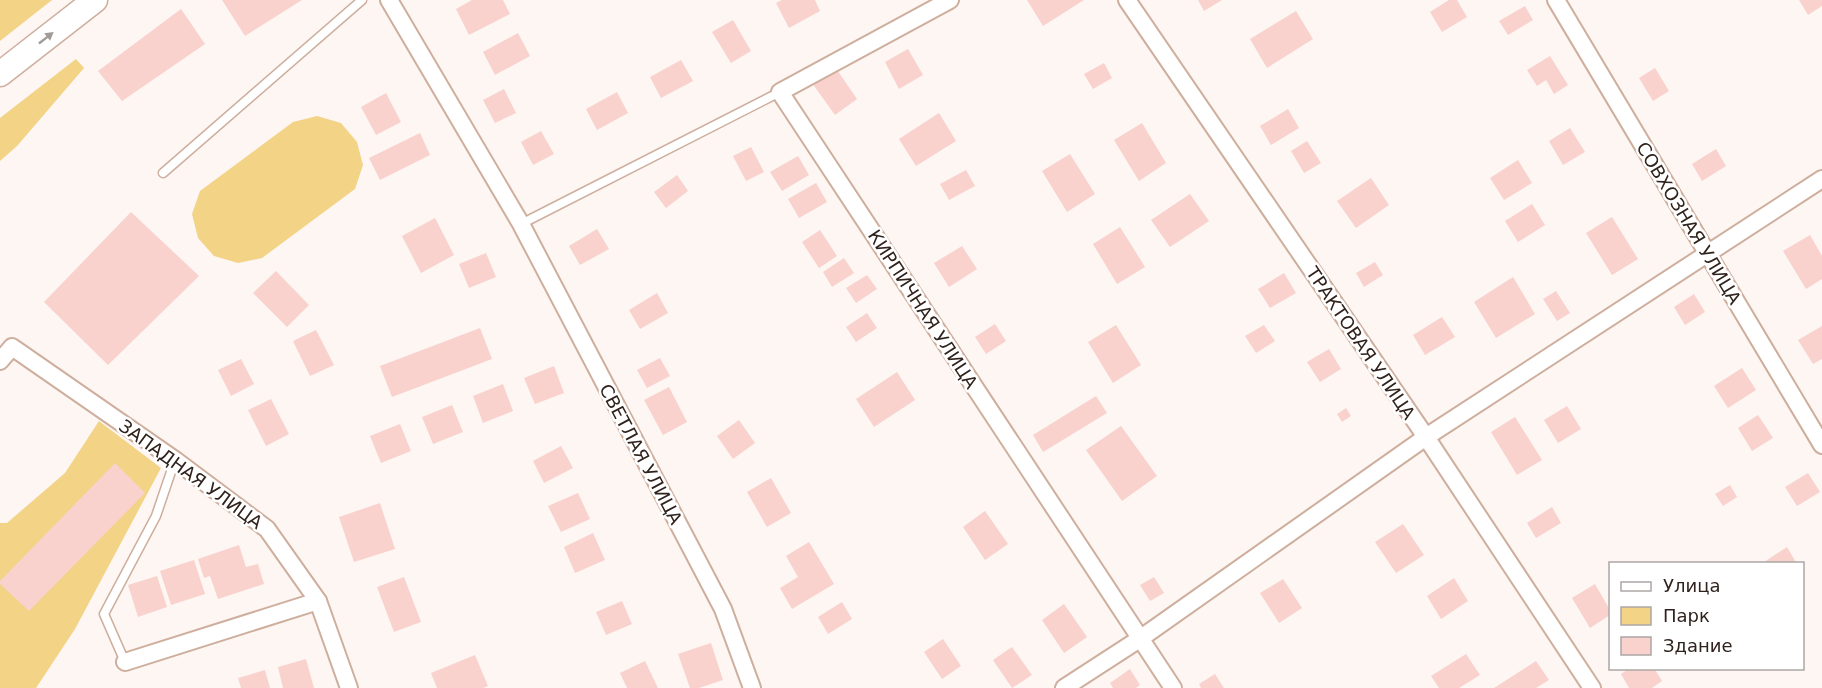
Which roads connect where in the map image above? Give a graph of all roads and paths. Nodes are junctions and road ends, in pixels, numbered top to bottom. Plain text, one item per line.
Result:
1 (95, 0) edge
2 (362, 0) edge
3 (389, 0) edge
4 (950, 0) edge
5 (1127, 0) edge
6 (1556, 0) edge
7 (0, 74) edge
8 (780, 92) junction
9 (163, 173) dead end
10 (1822, 179) edge
11 (521, 224) junction
12 (1708, 255) junction
13 (0, 361) edge
14 (1426, 437) junction
15 (1822, 445) edge
16 (175, 460) junction
17 (318, 601) junction
18 (1141, 638) junction
19 (125, 662) joint
20 (349, 688) edge
21 (752, 688) edge
22 (1064, 688) edge
23 (1173, 688) edge
24 (1592, 688) edge

7 -> 1 main road
2 - 9 lane
3 - 11 street, СВЕТЛАЯ УЛИЦА
4 - 8 street
5 - 14 street, ТРАКТОВАЯ УЛИЦА
6 - 12 street, СОВХОЗНАЯ УЛИЦА
8 - 11 lane
8 - 18 street, КИРПИЧНАЯ УЛИЦА
10 - 12 street
11 - 21 street, СВЕТЛАЯ УЛИЦА
12 - 14 street
12 - 15 street, СОВХОЗНАЯ УЛИЦА
13 - 16 street, ЗАПАДНАЯ УЛИЦА
14 - 18 street
14 - 24 street, ТРАКТОВАЯ УЛИЦА
16 - 17 street, ЗАПАДНАЯ УЛИЦА
16 - 19 lane
17 - 19 street
17 - 20 street, ЗАПАДНАЯ УЛИЦА
18 - 22 street
18 - 23 street, КИРПИЧНАЯ УЛИЦА

